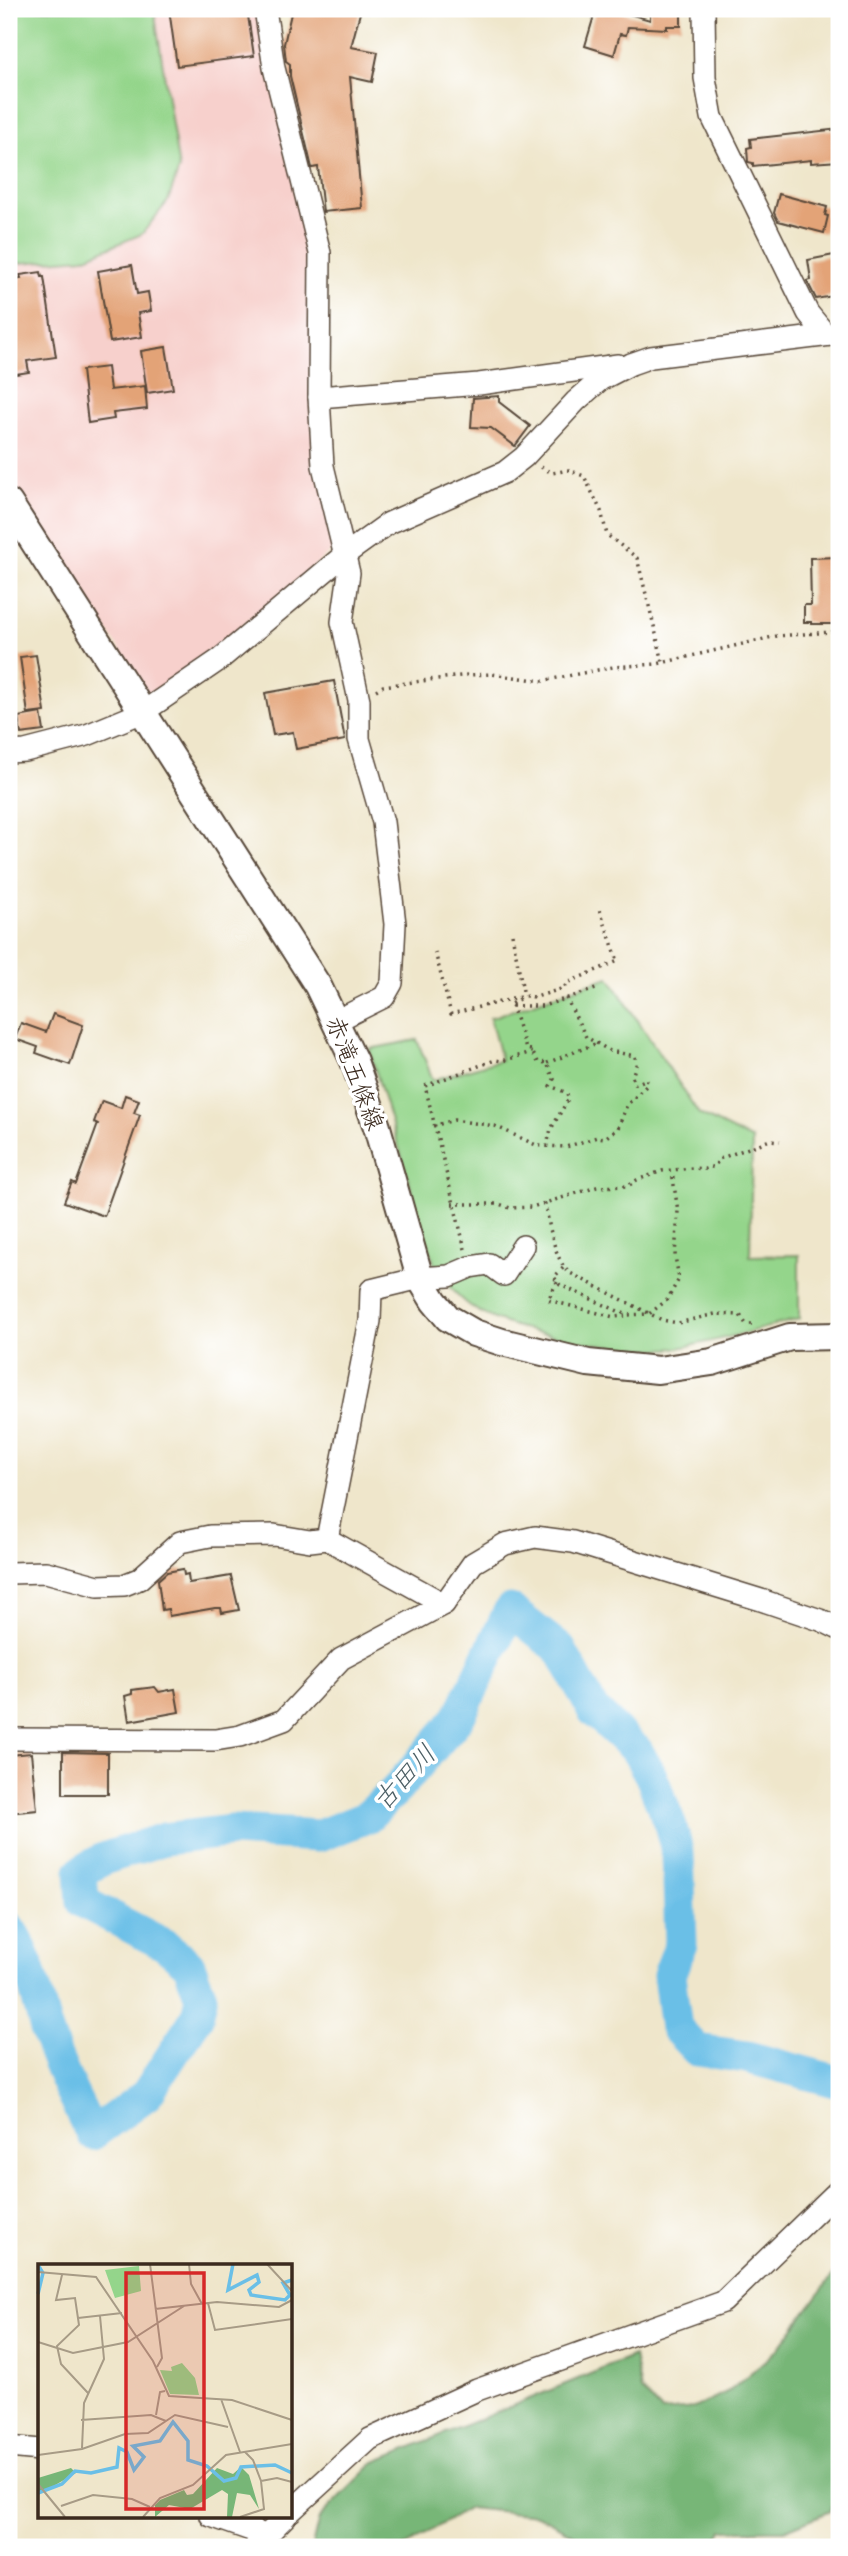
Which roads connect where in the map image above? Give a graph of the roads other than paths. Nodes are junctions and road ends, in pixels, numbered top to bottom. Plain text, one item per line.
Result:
1 (265, 9) edge
2 (704, 9) edge
3 (832, 335) edge
4 (631, 364) junction
5 (318, 397) junction
6 (9, 503) edge
7 (16, 526) edge
8 (343, 556) junction
9 (143, 712) junction
10 (9, 752) edge
11 (336, 1021) junction
12 (523, 1246) dead end
13 (421, 1278) junction
14 (839, 1336) edge
15 (327, 1539) junction
16 (9, 1573) edge
17 (444, 1604) junction
18 (839, 1629) edge
19 (9, 1739) edge
20 (839, 2190) edge
21 (9, 2448) edge
22 (38, 2450) edge
23 (292, 2510) edge
24 (215, 2518) edge
25 (284, 2518) edge
26 (259, 2543) edge

1 - 5 street
2 - 3 street
3 - 4 street
4 - 5 street
4 - 8 street
5 - 8 street
6 - 7 main road, 赤滝五條線
7 - 9 main road, 赤滝五條線
8 - 9 street
8 - 11 street
9 - 10 street
9 - 11 main road, 赤滝五條線
11 - 13 main road, 赤滝五條線
12 - 13 street
13 - 14 main road, 赤滝五條線
13 - 15 street
15 - 16 street
15 - 17 street
17 - 18 street
17 - 19 street
20 - 23 street
21 - 22 street
24 - 26 street
25 - 26 street

